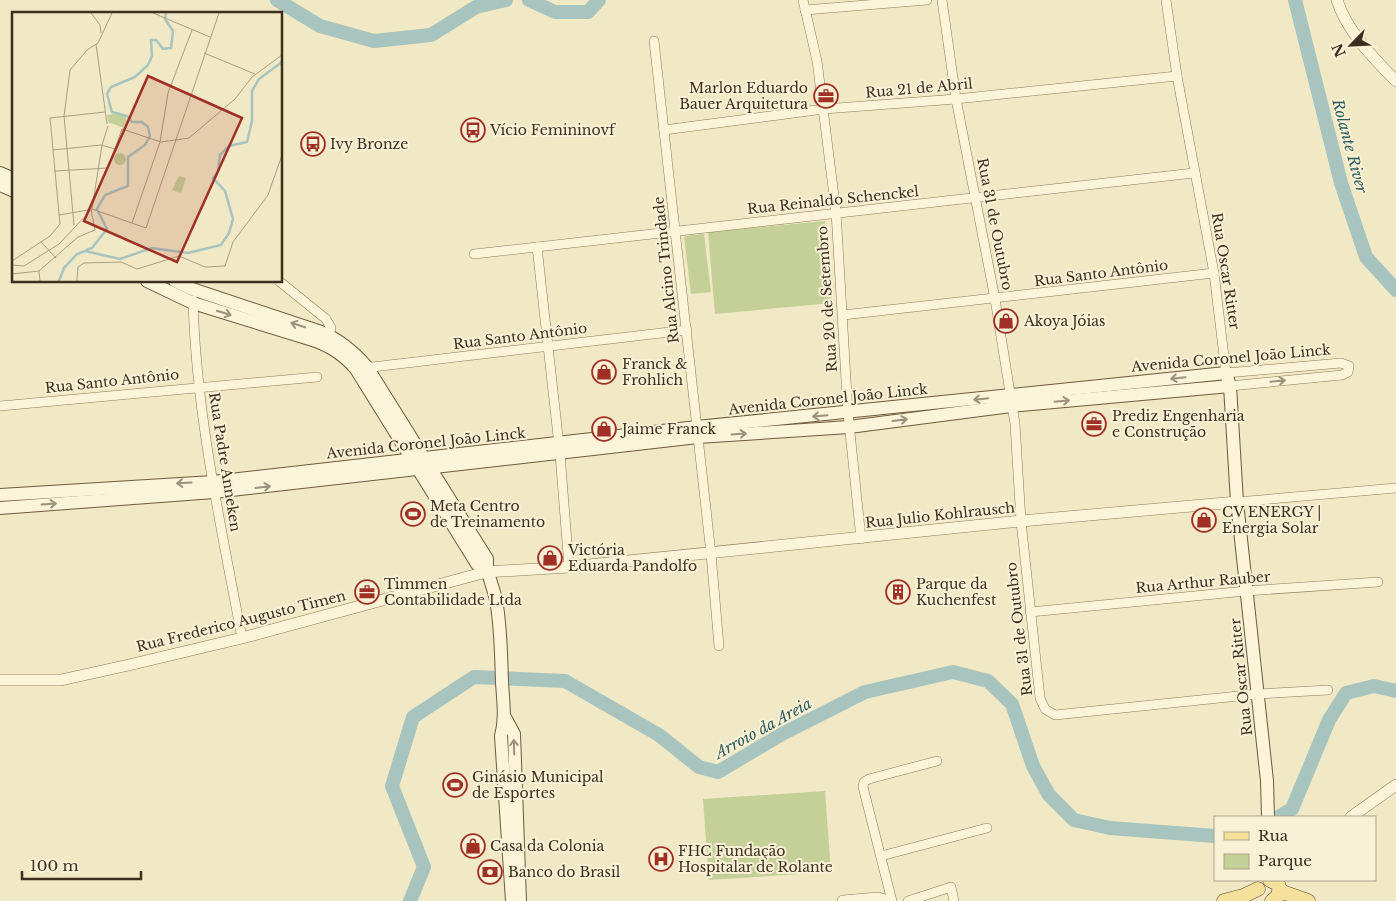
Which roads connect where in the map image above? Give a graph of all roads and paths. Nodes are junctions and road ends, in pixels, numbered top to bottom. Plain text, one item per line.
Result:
1 (803, 0) edge
2 (926, 0) edge
3 (942, 0) edge
4 (1166, 0) edge
5 (1337, 0) edge
6 (805, 10) junction
7 (654, 41) dead end
8 (1177, 76) junction
9 (1396, 81) edge
10 (956, 99) junction
11 (824, 109) junction
12 (664, 130) junction
13 (0, 173) edge
14 (1194, 173) junction
15 (12, 178) edge
16 (0, 185) edge
17 (12, 190) edge
18 (976, 198) junction
19 (836, 212) junction
20 (676, 232) junction
21 (537, 247) junction
22 (474, 254) dead end
23 (1214, 274) junction
24 (148, 282) edge
25 (177, 282) edge
26 (279, 282) edge
27 (192, 289) junction
28 (995, 299) junction
29 (193, 303) junction
30 (842, 315) junction
31 (687, 330) junction
32 (327, 340) junction
33 (548, 348) junction
34 (362, 368) junction
35 (1226, 373) junction
36 (317, 377) dead end
37 (200, 386) junction
38 (1230, 386) junction
39 (1010, 401) junction
40 (0, 406) edge
41 (848, 413) junction
42 (849, 427) junction
43 (698, 432) junction
44 (559, 449) junction
45 (421, 463) junction
46 (214, 487) junction
47 (1396, 488) edge
48 (0, 495) edge
49 (1237, 502) junction
50 (0, 508) edge
51 (1021, 521) junction
52 (861, 539) junction
53 (712, 554) junction
54 (569, 567) junction
55 (486, 572) junction
56 (1378, 582) dead end
57 (1246, 591) junction
58 (1030, 612) junction
59 (242, 638) junction
60 (719, 646) dead end
61 (0, 680) edge
62 (1328, 690) dead end
63 (1258, 694) junction
64 (937, 761) dead end
65 (1396, 785) edge
66 (511, 808) junction
67 (1268, 816) edge
68 (1352, 816) edge
69 (987, 828) dead end
70 (881, 856) junction
71 (1269, 887) edge
72 (512, 901) edge
73 (520, 901) edge
74 (843, 901) edge
75 (888, 901) edge
76 (892, 901) edge
77 (908, 901) edge
78 (954, 901) edge
79 (1224, 901) edge
80 (1308, 901) edge

1 - 6 street, Rua 20 de Setembro
2 - 6 street
3 - 10 street, Rua 31 de Outubro
4 - 8 street, Rua Oscar Ritter
5 - 9 street
6 - 11 street, Rua 20 de Setembro
7 - 12 street, Rua Alcino Trindade
8 - 10 street, Rua 21 de Abril
8 - 14 street, Rua Oscar Ritter
10 - 11 street, Rua 21 de Abril
10 - 18 street, Rua 31 de Outubro
11 - 12 street, Rua 21 de Abril
11 - 19 street, Rua 20 de Setembro
12 - 20 street, Rua Alcino Trindade
13 - 15 main road
14 - 18 street, Rua Reinaldo Schenckel
14 - 23 street, Rua Oscar Ritter
16 - 17 main road
18 - 19 street, Rua Reinaldo Schenckel
18 - 28 street, Rua 31 de Outubro
19 - 20 street, Rua Reinaldo Schenckel
19 - 30 street, Rua 20 de Setembro
20 - 21 street, Rua Reinaldo Schenckel
20 - 31 street, Rua Alcino Trindade
21 - 22 street, Rua Reinaldo Schenckel
21 - 33 street
23 - 28 street, Rua Santo Antônio
23 - 35 street, Rua Oscar Ritter
24 - 29 main road
25 - 27 main road
26 - 32 street
27 - 29 street, Rua Padre Anneken
32 -> 27 main road
28 - 30 street, Rua Santo Antônio
28 - 39 street, Rua 31 de Outubro
29 -> 32 main road
29 - 37 street, Rua Padre Anneken
30 - 41 street, Rua 20 de Setembro
31 - 33 street, Rua Santo Antônio
31 - 43 street, Rua Alcino Trindade
32 - 34 main road
33 - 34 street, Rua Santo Antônio
33 - 44 street
34 - 45 main road
35 - 38 main road, Rua Oscar Ritter
38 -> 35 street, Avenida Coronel João Linck
35 -> 39 main road, Avenida Coronel João Linck
36 - 37 street, Rua Santo Antônio
37 - 40 street, Rua Santo Antônio
37 - 46 street, Rua Padre Anneken
39 -> 38 main road, Avenida Coronel João Linck
38 - 49 main road, Rua Oscar Ritter
39 -> 41 main road, Avenida Coronel João Linck
42 -> 39 main road, Avenida Coronel João Linck
39 - 51 street, Rua 31 de Outubro
41 - 42 street, Rua 20 de Setembro
41 -> 43 main road, Avenida Coronel João Linck
43 -> 42 main road, Avenida Coronel João Linck
42 - 52 street, Rua 20 de Setembro
43 - 44 main road, Avenida Coronel João Linck
43 - 53 street, Rua Alcino Trindade
44 - 45 main road, Avenida Coronel João Linck
44 - 54 street
45 - 46 main road, Avenida Coronel João Linck
45 - 55 main road
46 -> 48 main road, Avenida Coronel João Linck
50 -> 46 main road, Avenida Coronel João Linck
46 - 59 street, Rua Padre Anneken
47 - 49 street, Rua Julio Kohlrausch
49 - 51 street, Rua Julio Kohlrausch
49 - 57 main road, Rua Oscar Ritter
51 - 52 street, Rua Julio Kohlrausch
51 - 58 street, Rua 31 de Outubro
52 - 53 street, Rua Julio Kohlrausch
53 - 54 street, Rua Julio Kohlrausch
53 - 60 street, Rua Alcino Trindade
54 - 55 street, Rua Julio Kohlrausch
55 - 59 street, Rua Frederico Augusto Timen
55 - 66 main road
56 - 57 street, Rua Arthur Rauber
57 - 58 street, Rua Arthur Rauber
57 - 63 main road, Rua Oscar Ritter
58 - 63 street, Rua 31 de Outubro
59 - 61 street, Rua Frederico Augusto Timen
62 - 63 street
63 - 67 main road, Rua Oscar Ritter
64 - 70 street
65 - 68 street
66 - 72 main road
66 - 73 main road
69 - 70 street
70 - 76 street
71 - 79 main road
71 - 80 main road
74 - 75 street
77 - 78 street

